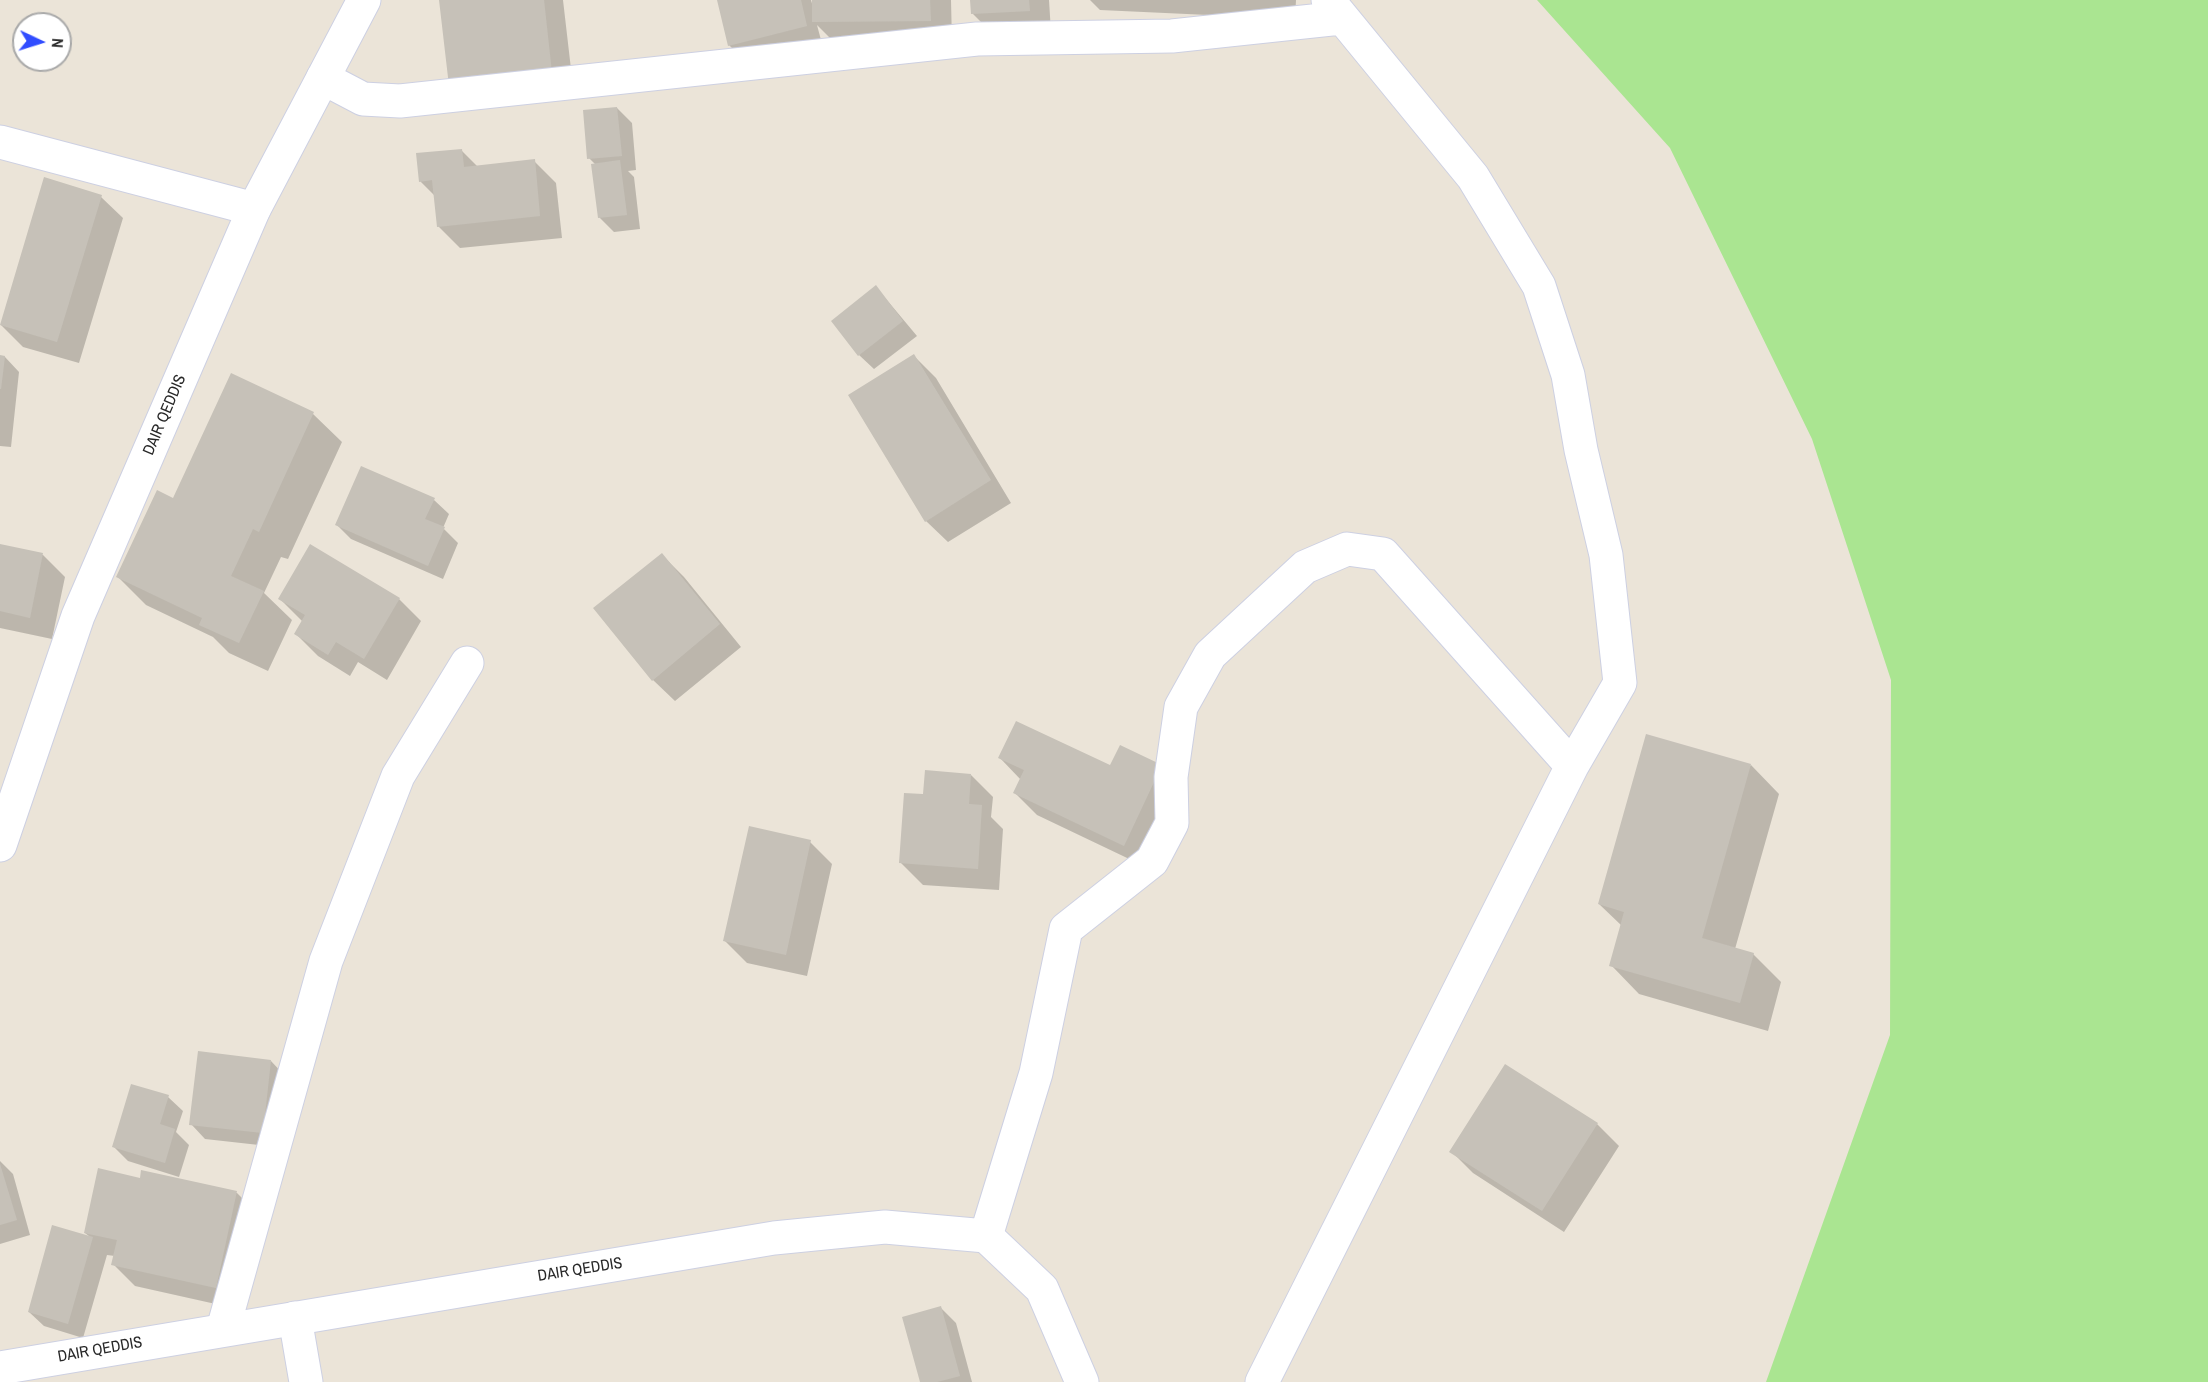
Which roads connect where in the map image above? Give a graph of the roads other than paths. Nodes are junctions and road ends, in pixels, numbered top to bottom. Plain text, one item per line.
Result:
1 (364, 0) edge
2 (1335, 9) edge
3 (323, 78) junction
4 (0, 142) edge
5 (254, 209) junction
6 (467, 663) dead end
7 (1572, 766) junction
8 (0, 845) edge
9 (986, 1236) junction
10 (295, 1318) junction
11 (224, 1329) junction
12 (0, 1368) edge
13 (306, 1382) edge
14 (1082, 1382) edge
15 (1262, 1382) edge

1 - 3 street, DAIR QEDDIS
2 - 3 street
2 - 7 street
3 - 5 street, DAIR QEDDIS
4 - 5 street
5 - 8 street, DAIR QEDDIS
6 - 11 street
7 - 9 street
7 - 15 street
9 - 10 street, DAIR QEDDIS
9 - 14 street
10 - 11 street, DAIR QEDDIS
10 - 13 street
11 - 12 street, DAIR QEDDIS

